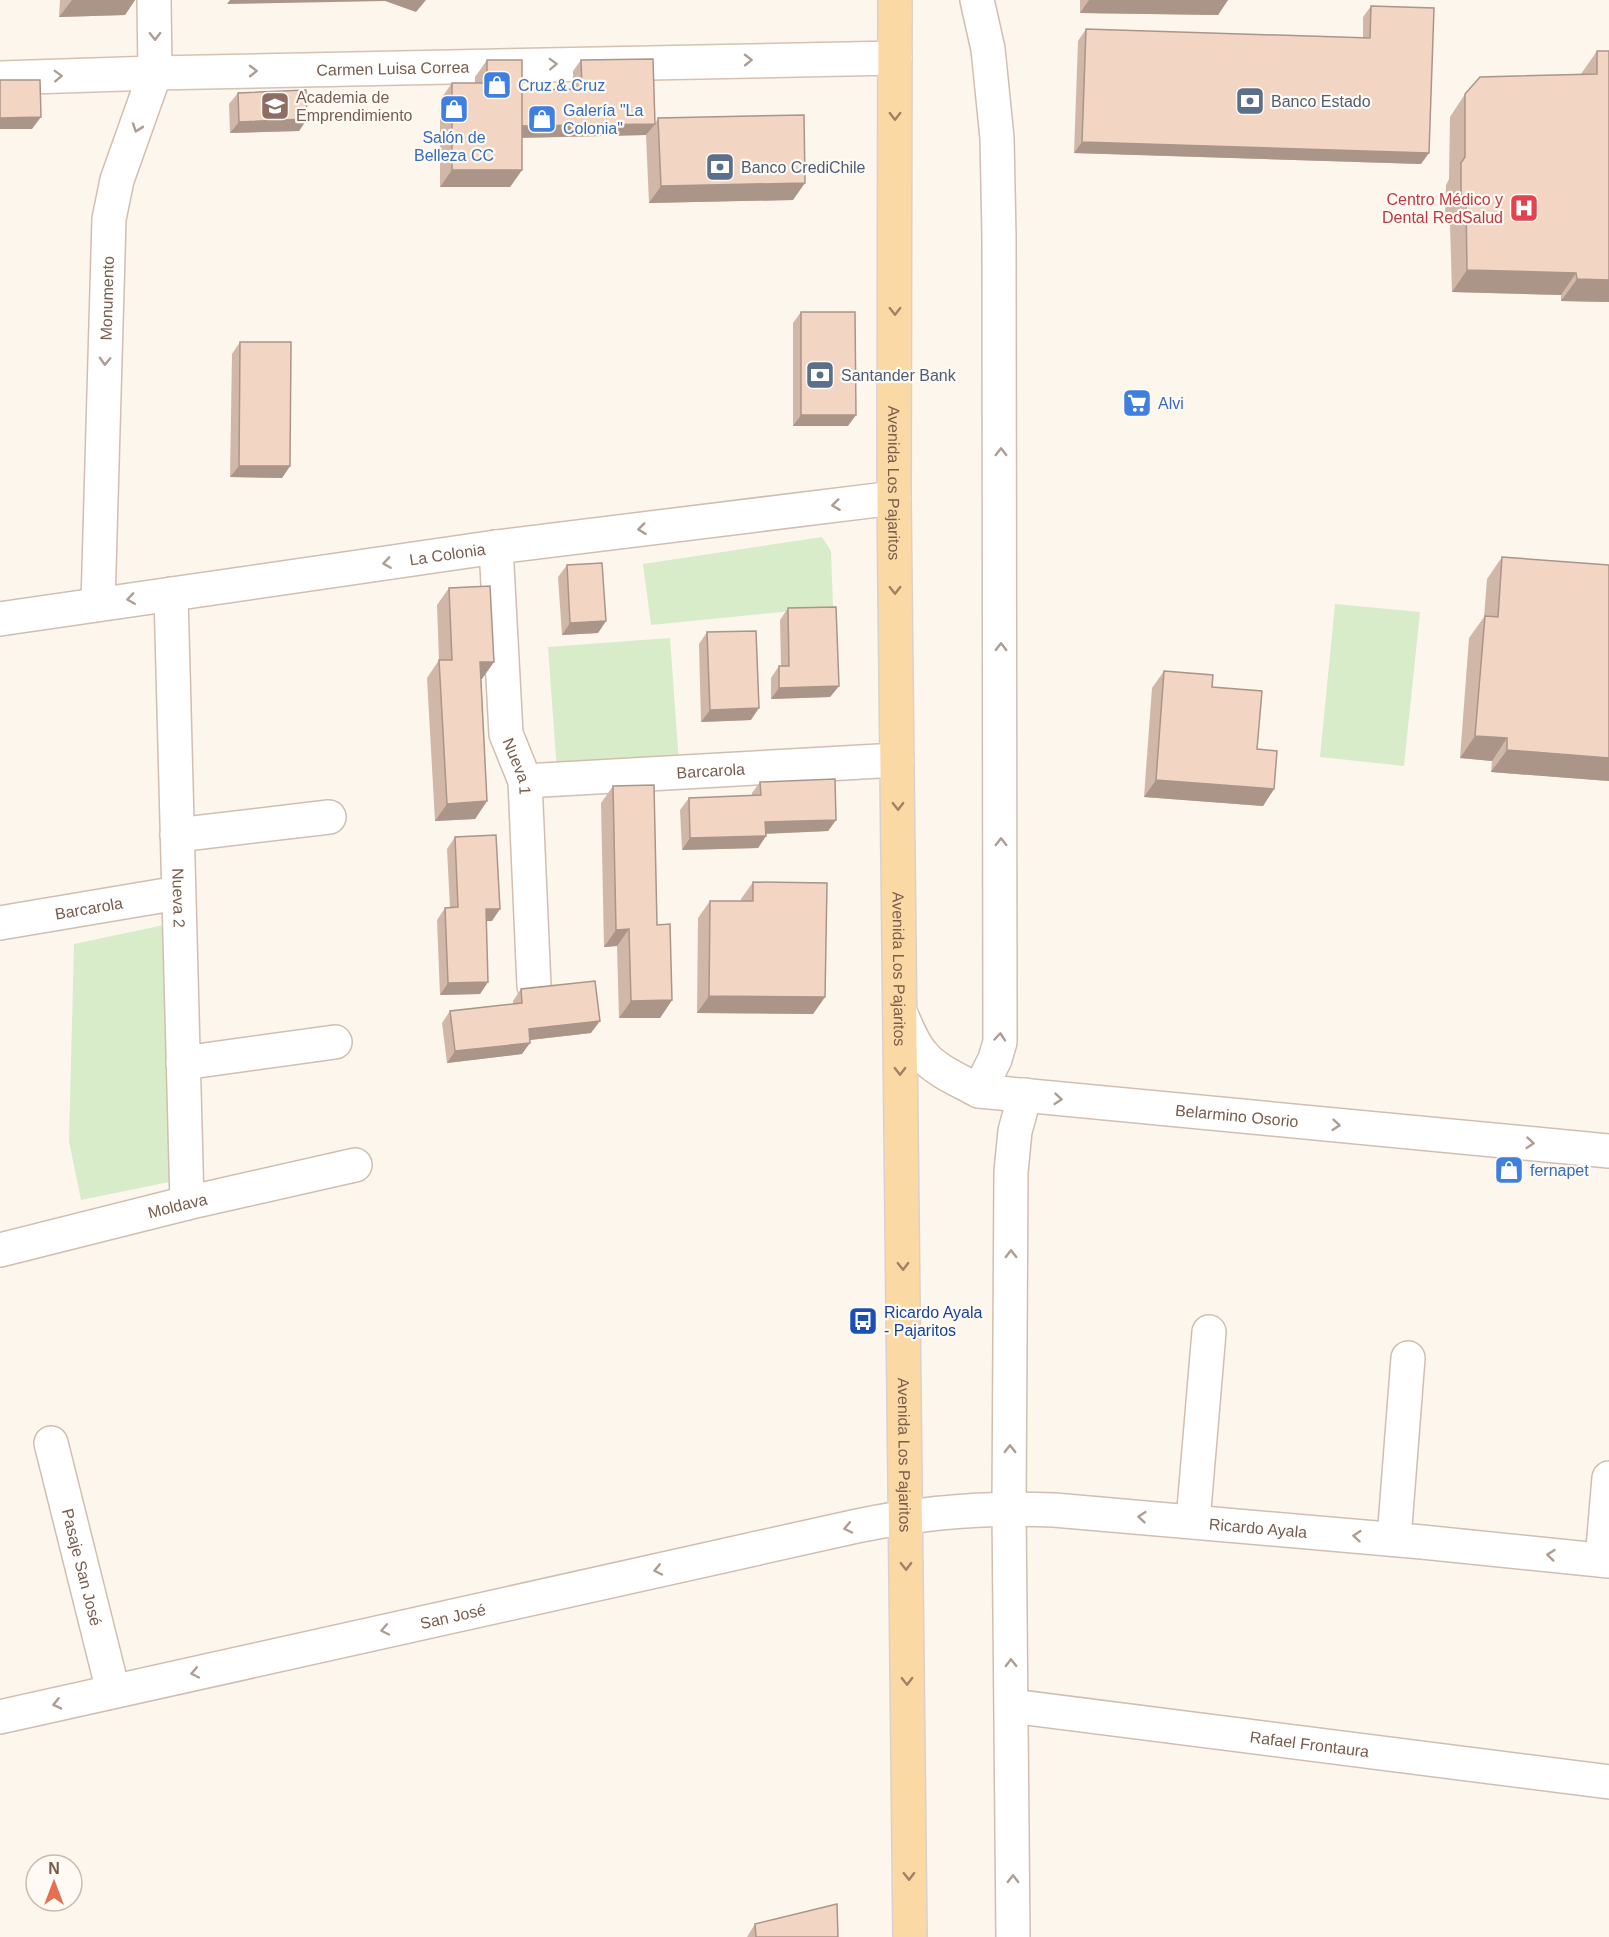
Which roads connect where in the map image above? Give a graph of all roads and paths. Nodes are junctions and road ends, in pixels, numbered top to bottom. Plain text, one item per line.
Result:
1 (154, 0) edge
2 (895, 0) edge
3 (977, 0) edge
4 (895, 58) junction
5 (155, 73) junction
6 (0, 78) edge
7 (894, 498) junction
8 (496, 547) junction
9 (171, 594) junction
10 (98, 604) junction
11 (0, 619) edge
12 (897, 760) junction
13 (525, 781) junction
14 (329, 817) dead end
15 (177, 835) junction
16 (178, 893) junction
17 (0, 923) edge
18 (534, 986) edge
19 (900, 1012) junction
20 (335, 1042) dead end
21 (183, 1063) junction
22 (979, 1091) junction
23 (1025, 1095) junction
24 (1609, 1150) edge
25 (355, 1165) dead end
26 (187, 1203) junction
27 (0, 1250) edge
28 (1209, 1332) dead end
29 (1408, 1358) dead end
30 (51, 1443) dead end
31 (1609, 1478) edge
32 (1010, 1508) junction
33 (905, 1516) junction
34 (1193, 1521) junction
35 (1394, 1539) junction
36 (1605, 1561) edge
37 (113, 1691) junction
38 (1012, 1706) junction
39 (0, 1717) edge
40 (1609, 1782) edge
41 (910, 1937) edge
42 (1013, 1937) edge

1 -> 5 street, Monumento
2 - 4 main road, Avenida Los Pajaritos
22 -> 3 street
5 -> 4 street, Carmen Luisa Correa
4 -> 7 main road, Avenida Los Pajaritos
6 -> 5 street, Carmen Luisa Correa
5 -> 10 street, Monumento
7 -> 8 street, La Colonia
7 -> 12 main road, Avenida Los Pajaritos
8 -> 9 street, La Colonia
8 - 13 street, Nueva 1
9 -> 10 street, La Colonia
9 - 15 street, Nueva 2
10 - 11 street, La Colonia
12 - 13 street, Barcarola
12 -> 19 main road, Avenida Los Pajaritos
13 - 18 street, Nueva 1
14 - 15 street
15 - 16 street, Nueva 2
16 - 17 street, Barcarola
16 - 21 street, Nueva 2
19 - 22 street, Belarmino Osorio
19 -> 33 main road, Avenida Los Pajaritos
20 - 21 street
21 - 26 street, Nueva 2
22 - 23 street, Belarmino Osorio
23 -> 24 street, Belarmino Osorio
32 -> 23 street
25 - 26 street, Moldava
26 - 27 street, Moldava
28 - 34 street
29 - 35 street
30 - 37 street, Pasaje San José
31 - 36 street
32 - 33 street, Ricardo Ayala
34 -> 32 street, Ricardo Ayala
38 -> 32 street
33 -> 37 street, San José
33 -> 41 main road, Avenida Los Pajaritos
35 -> 34 street, Ricardo Ayala
36 -> 35 street, Ricardo Ayala
37 -> 39 street, San José
38 - 40 street, Rafael Frontaura
42 -> 38 street

